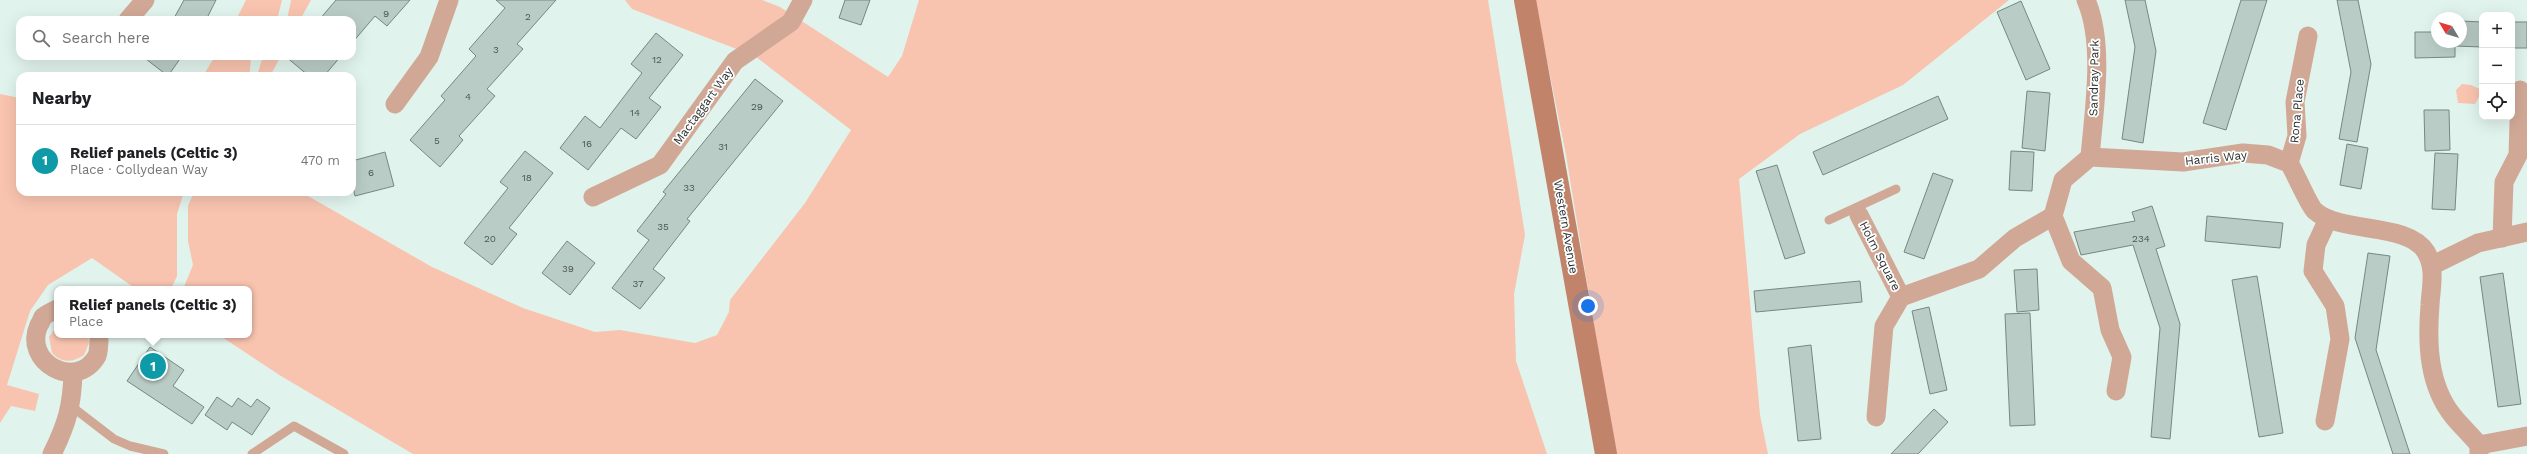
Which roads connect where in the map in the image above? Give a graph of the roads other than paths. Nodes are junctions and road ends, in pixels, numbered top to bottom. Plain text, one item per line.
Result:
1 (145, 0) edge
2 (449, 0) edge
3 (803, 0) edge
4 (1525, 0) edge
5 (2086, 0) edge
6 (131, 16) edge
7 (2308, 36) dead end
8 (2520, 90) dead end
9 (395, 104) dead end
10 (2090, 157) junction
11 (2289, 163) junction
12 (1896, 189) dead end
13 (593, 197) dead end
14 (1857, 212) junction
15 (2053, 216) junction
16 (2328, 219) junction
17 (1829, 220) dead end
18 (2527, 232) edge
19 (2502, 238) junction
20 (2433, 265) junction
21 (1901, 298) junction
22 (54, 311) edge
23 (99, 338) edge
24 (73, 373) junction
25 (2116, 391) dead end
26 (71, 406) junction
27 (1876, 417) dead end
28 (2324, 421) dead end
29 (2527, 436) edge
30 (2479, 449) edge
31 (52, 454) edge
32 (164, 454) edge
33 (252, 454) edge
34 (344, 454) edge
35 (1606, 454) edge

1 - 6 street
2 - 9 street
3 - 13 street, Mactaggart Way
4 - 35 main road, Western Avenue
5 - 10 street, Sandray Park
7 - 11 street, Rona Place
8 - 19 street
10 - 11 street, Harris Way
10 - 15 street
11 - 16 street
12 - 14 lane
14 - 17 lane
14 - 21 street, Holm Square
15 - 21 street
15 - 25 street
16 - 20 street
16 - 28 street
18 - 19 street
19 - 20 street
20 - 30 street
21 - 27 street
22 - 24 street
23 - 24 street
24 - 26 street
26 - 31 street
26 - 32 lane
29 - 30 street
33 - 34 lane

